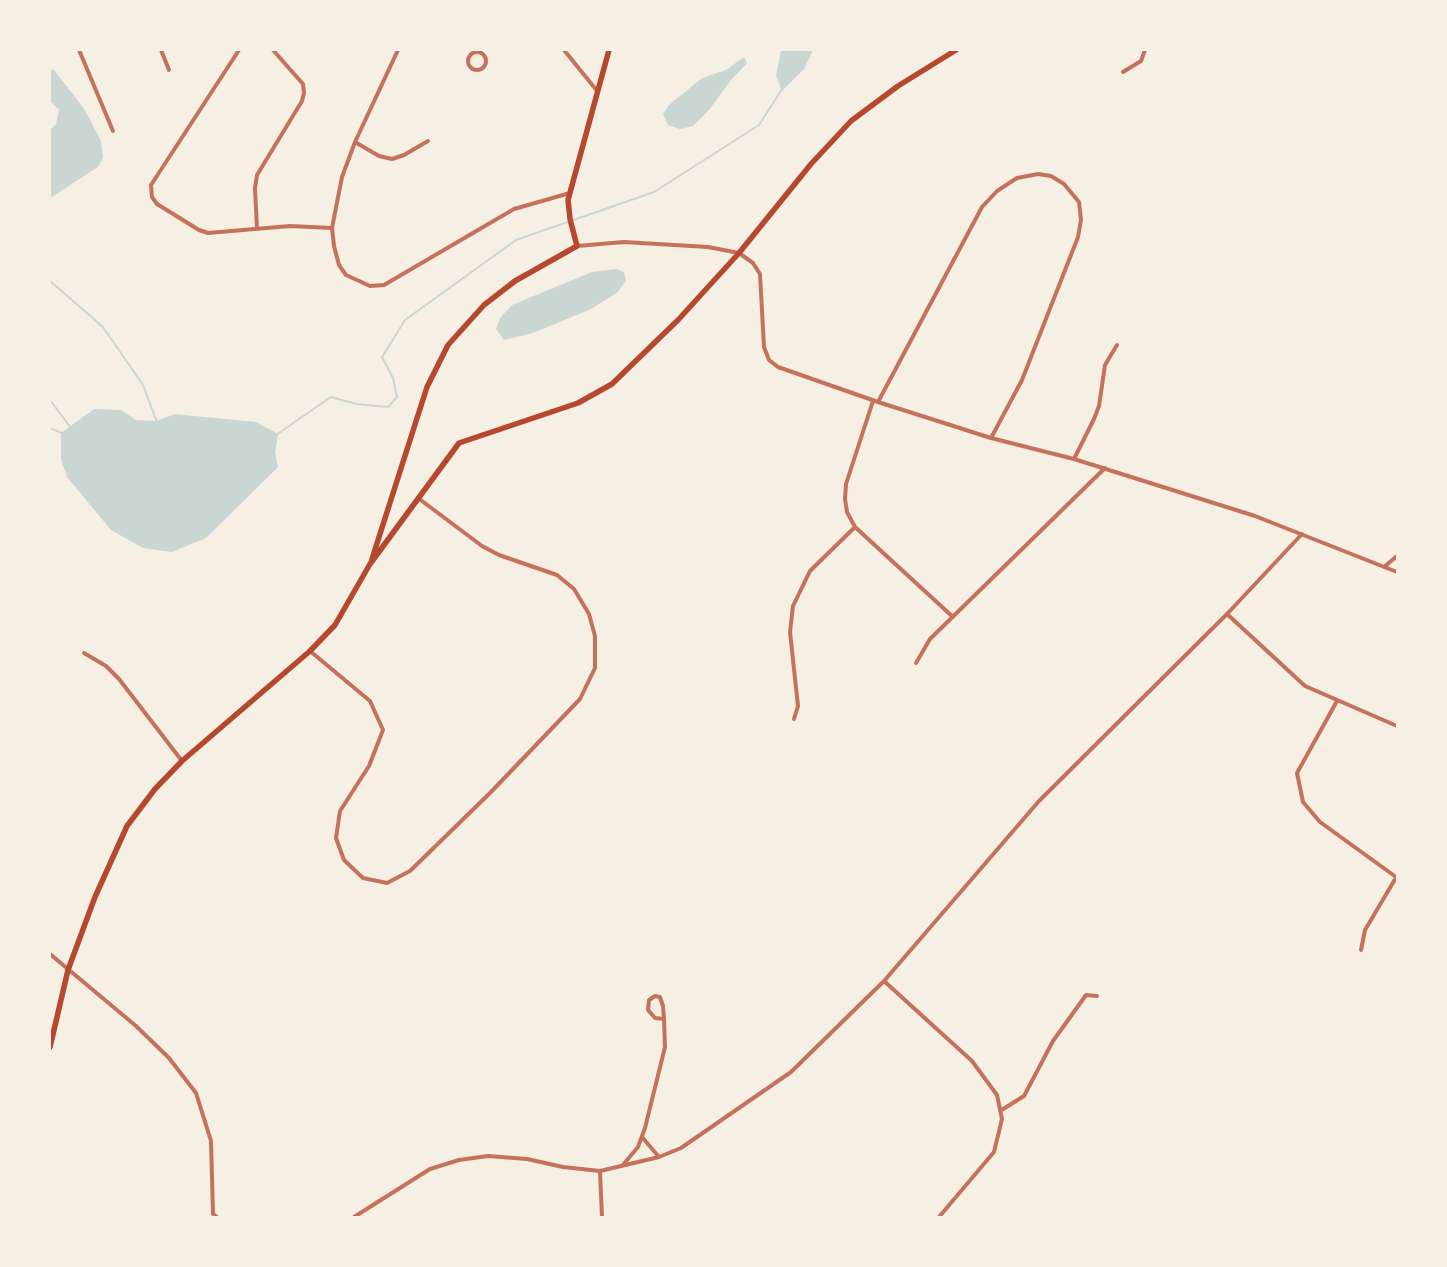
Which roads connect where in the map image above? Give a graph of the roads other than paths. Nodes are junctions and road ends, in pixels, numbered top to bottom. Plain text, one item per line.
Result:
1 (79, 50) edge
2 (161, 50) edge
3 (239, 50) edge
4 (274, 50) edge
5 (398, 50) edge
6 (490, 50) edge
7 (564, 50) edge
8 (608, 50) edge
9 (956, 50) edge
10 (1145, 50) edge
11 (484, 55) junction
12 (169, 70) dead end
13 (1123, 72) dead end
14 (598, 92) junction
15 (113, 131) dead end
16 (428, 141) dead end
17 (355, 142) junction
18 (569, 196) junction
19 (332, 228) junction
20 (257, 229) junction
21 (577, 246) junction
22 (739, 253) junction
23 (1117, 345) dead end
24 (876, 402) junction
25 (992, 438) junction
26 (1074, 459) junction
27 (1105, 468) junction
28 (418, 498) junction
29 (855, 527) junction
30 (1302, 534) junction
31 (1397, 556) edge
32 (370, 564) junction
33 (1384, 567) junction
34 (1397, 572) edge
35 (1227, 614) junction
36 (953, 617) junction
37 (310, 651) junction
38 (84, 653) dead end
39 (916, 662) dead end
40 (1337, 701) junction
41 (794, 719) dead end
42 (1397, 726) edge
43 (182, 761) junction
44 (1397, 877) edge
45 (1361, 950) dead end
46 (50, 954) edge
47 (68, 970) junction
48 (884, 981) junction
49 (1096, 996) dead end
50 (664, 1019) junction
51 (50, 1047) edge
52 (1000, 1112) junction
53 (642, 1137) junction
54 (660, 1157) junction
55 (622, 1166) junction
56 (600, 1171) junction
57 (214, 1216) edge
58 (354, 1217) edge
59 (602, 1217) edge
60 (939, 1217) edge

1 - 15 street
2 - 12 street
3 - 20 street
4 - 20 street
5 - 17 street
6 - 11 street
7 - 14 street
8 - 14 main road
9 - 22 main road
10 - 13 street
11 - 11 street
14 - 18 main road
16 - 17 street
17 - 19 street
18 - 19 street
18 - 21 main road
19 - 20 street
21 - 22 street
21 - 32 main road
22 - 24 street
22 - 28 main road
23 - 26 street
24 - 25 street
24 - 25 street
24 - 29 street
25 - 26 street
26 - 27 street
27 - 30 street
27 - 36 street
28 - 32 main road
28 - 37 street
29 - 36 street
29 - 41 street
30 - 33 street
30 - 35 street
31 - 33 street
32 - 37 main road
33 - 34 street
35 - 40 street
35 - 48 street
36 - 39 street
37 - 43 main road
38 - 43 street
40 - 42 street
40 - 44 street
43 - 47 main road
44 - 45 street
46 - 47 street
47 - 51 main road
47 - 57 street
48 - 52 street
48 - 54 street
49 - 52 street
50 - 50 street
50 - 53 street
52 - 60 street
53 - 54 street
53 - 55 street
54 - 55 street
55 - 56 street
56 - 58 street
56 - 59 street

